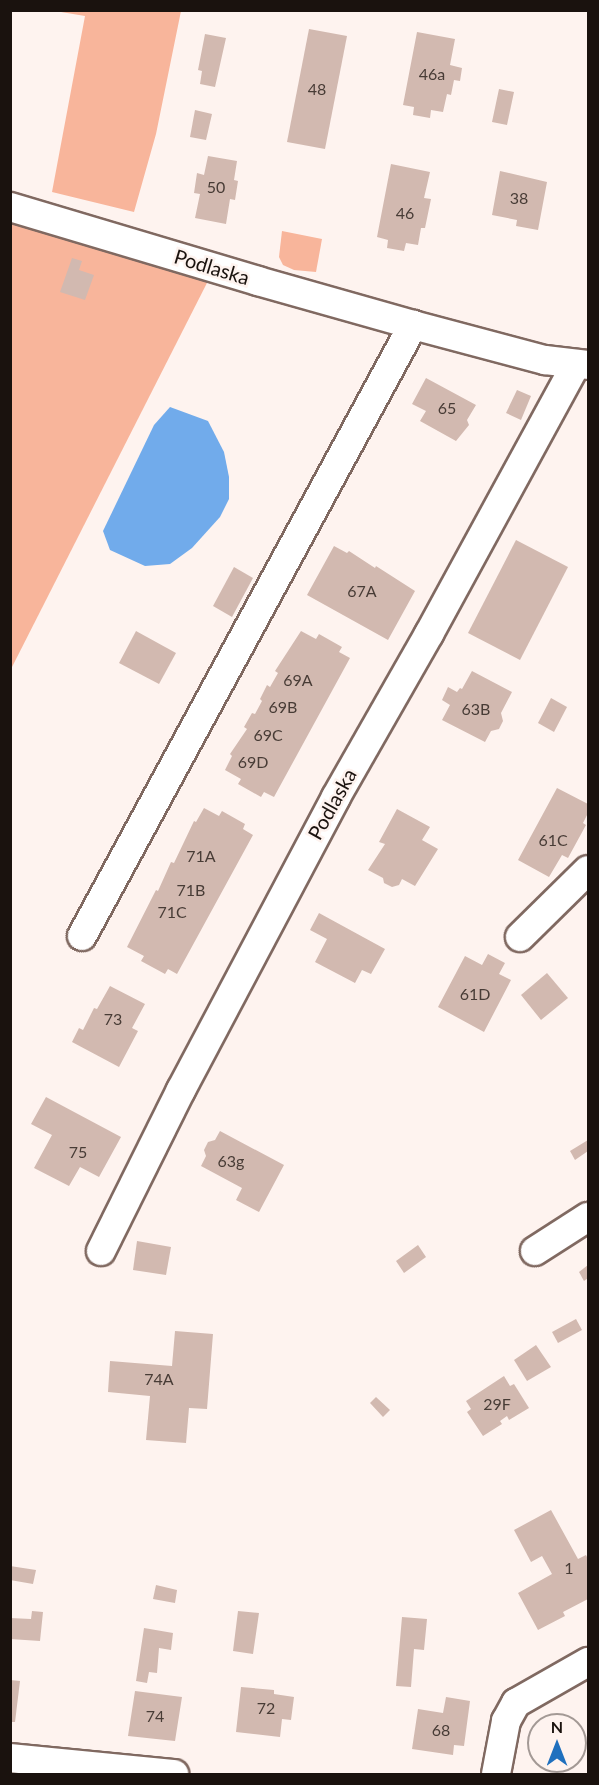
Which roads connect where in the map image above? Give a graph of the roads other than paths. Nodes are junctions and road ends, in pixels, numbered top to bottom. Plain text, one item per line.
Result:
1 (10, 207) edge
2 (413, 325) junction
3 (582, 364) edge
4 (588, 870) edge
5 (82, 936) dead end
6 (520, 936) dead end
7 (588, 1217) edge
8 (101, 1251) dead end
9 (535, 1251) dead end
10 (588, 1662) edge
11 (10, 1758) edge
12 (174, 1774) edge
13 (496, 1774) edge

1 - 2 street, Podlaska
2 - 3 street, Podlaska
2 - 5 street
3 - 8 street, Podlaska
4 - 6 street
7 - 9 street
10 - 13 street
11 - 12 street

